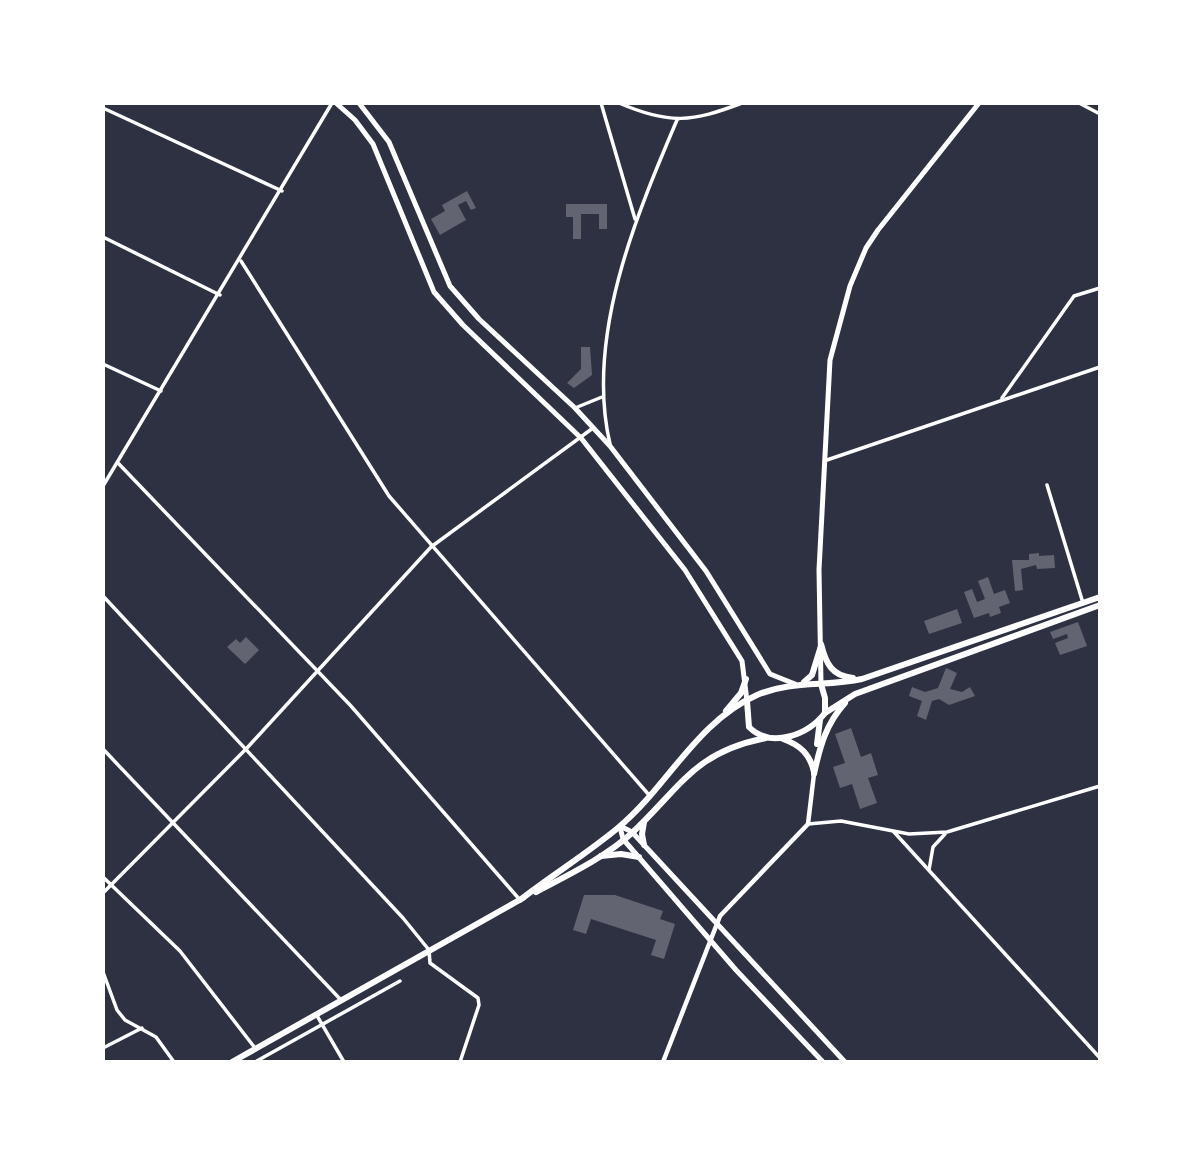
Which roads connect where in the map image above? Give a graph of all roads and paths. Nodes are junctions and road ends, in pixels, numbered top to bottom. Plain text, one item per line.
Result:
1 (334, 103) edge
2 (359, 103) edge
3 (601, 103) edge
4 (619, 103) edge
5 (742, 103) edge
6 (979, 103) edge
7 (1079, 103) edge
8 (103, 108) edge
9 (1100, 114) edge
10 (677, 120) junction
11 (282, 191) junction
12 (636, 220) junction
13 (103, 237) edge
14 (241, 261) junction
15 (1100, 288) edge
16 (220, 295) junction
17 (474, 314) junction
18 (463, 325) junction
19 (103, 364) edge
20 (1100, 367) edge
21 (161, 391) junction
22 (602, 397) junction
23 (1001, 400) junction
24 (575, 408) junction
25 (562, 420) junction
26 (593, 428) junction
27 (581, 438) junction
28 (610, 446) junction
29 (597, 457) junction
30 (827, 460) junction
31 (118, 463) junction
32 (1047, 485) dead end
33 (103, 486) edge
34 (431, 547) junction
35 (103, 596) edge
36 (1100, 597) edge
37 (1083, 603) junction
38 (1100, 605) edge
39 (821, 645) junction
40 (318, 671) junction
41 (746, 679) junction
42 (862, 679) junction
43 (798, 683) junction
44 (821, 684) junction
45 (855, 694) junction
46 (747, 701) junction
47 (825, 713) junction
48 (717, 719) junction
49 (820, 720) junction
50 (766, 738) junction
51 (781, 738) junction
52 (247, 748) junction
53 (103, 749) edge
54 (814, 774) junction
55 (1100, 786) edge
56 (649, 795) junction
57 (646, 817) junction
58 (172, 821) junction
59 (808, 824) junction
60 (620, 826) junction
61 (632, 832) junction
62 (894, 832) junction
63 (947, 832) junction
64 (623, 839) junction
65 (644, 845) junction
66 (599, 856) junction
67 (639, 857) junction
68 (929, 871) junction
69 (103, 877) edge
70 (110, 884) junction
71 (103, 893) edge
72 (520, 900) junction
73 (716, 923) junction
74 (709, 940) junction
75 (429, 950) junction
76 (103, 972) edge
77 (400, 981) dead end
78 (341, 1000) junction
79 (316, 1014) junction
80 (322, 1025) junction
81 (143, 1028) junction
82 (103, 1048) edge
83 (256, 1049) junction
84 (1100, 1058) edge
85 (174, 1062) edge
86 (232, 1062) edge
87 (255, 1062) edge
88 (344, 1062) edge
89 (460, 1062) edge
90 (663, 1062) edge
91 (823, 1062) edge
92 (845, 1062) edge

1 - 11 street
1 - 18 main road
2 - 17 main road
3 - 12 street
4 - 10 street
5 - 10 street
6 - 30 main road
7 - 9 street
8 - 11 street
10 - 12 street
11 - 14 street
12 - 22 street
13 - 16 street
14 - 16 street
14 - 34 street
15 - 23 street
16 - 21 street
17 - 18 main road
17 - 24 main road
18 - 25 main road
19 - 21 street
20 - 23 street
21 - 31 street
22 - 24 street
22 - 28 street
23 - 30 street
24 - 25 main road
24 - 26 main road
25 - 27 main road
26 - 27 street
26 - 28 main road
27 - 29 main road
27 - 34 street
28 - 29 main road
28 - 43 main road
29 - 41 main road
30 - 39 main road
31 - 33 street
31 - 40 street
32 - 37 street
34 - 40 street
34 - 56 street
35 - 52 street
36 - 37 main road
37 - 42 main road
38 - 45 main road
39 - 42 main road
39 - 43 main road
39 - 44 main road
40 - 52 street
40 - 72 street
41 - 46 main road
41 - 48 main road
42 - 44 main road
43 - 44 main road
43 - 46 main road
44 - 47 main road
45 - 47 main road
45 - 54 main road
46 - 48 main road
46 - 50 main road
47 - 49 main road
48 - 56 main road
49 - 51 main road
49 - 54 main road
50 - 51 main road
50 - 57 main road
51 - 54 main road
52 - 58 street
52 - 75 street
53 - 58 street
54 - 59 street
55 - 63 street
56 - 60 main road
57 - 61 main road
57 - 65 main road
58 - 70 street
58 - 78 street
59 - 62 street
59 - 73 street
60 - 61 main road
60 - 64 main road
60 - 72 main road
61 - 64 main road
61 - 65 main road
62 - 63 street
62 - 68 street
63 - 68 street
64 - 66 main road
64 - 67 main road
65 - 73 main road
66 - 67 main road
66 - 72 main road
67 - 74 main road
68 - 84 street
69 - 70 street
70 - 71 street
70 - 83 street
72 - 75 main road
73 - 74 street
73 - 92 main road
74 - 90 street
74 - 91 main road
75 - 78 main road
75 - 89 street
76 - 81 street
77 - 80 street
78 - 79 main road
79 - 80 street
79 - 83 main road
80 - 87 street
80 - 88 street
81 - 82 street
81 - 85 street
83 - 86 main road

